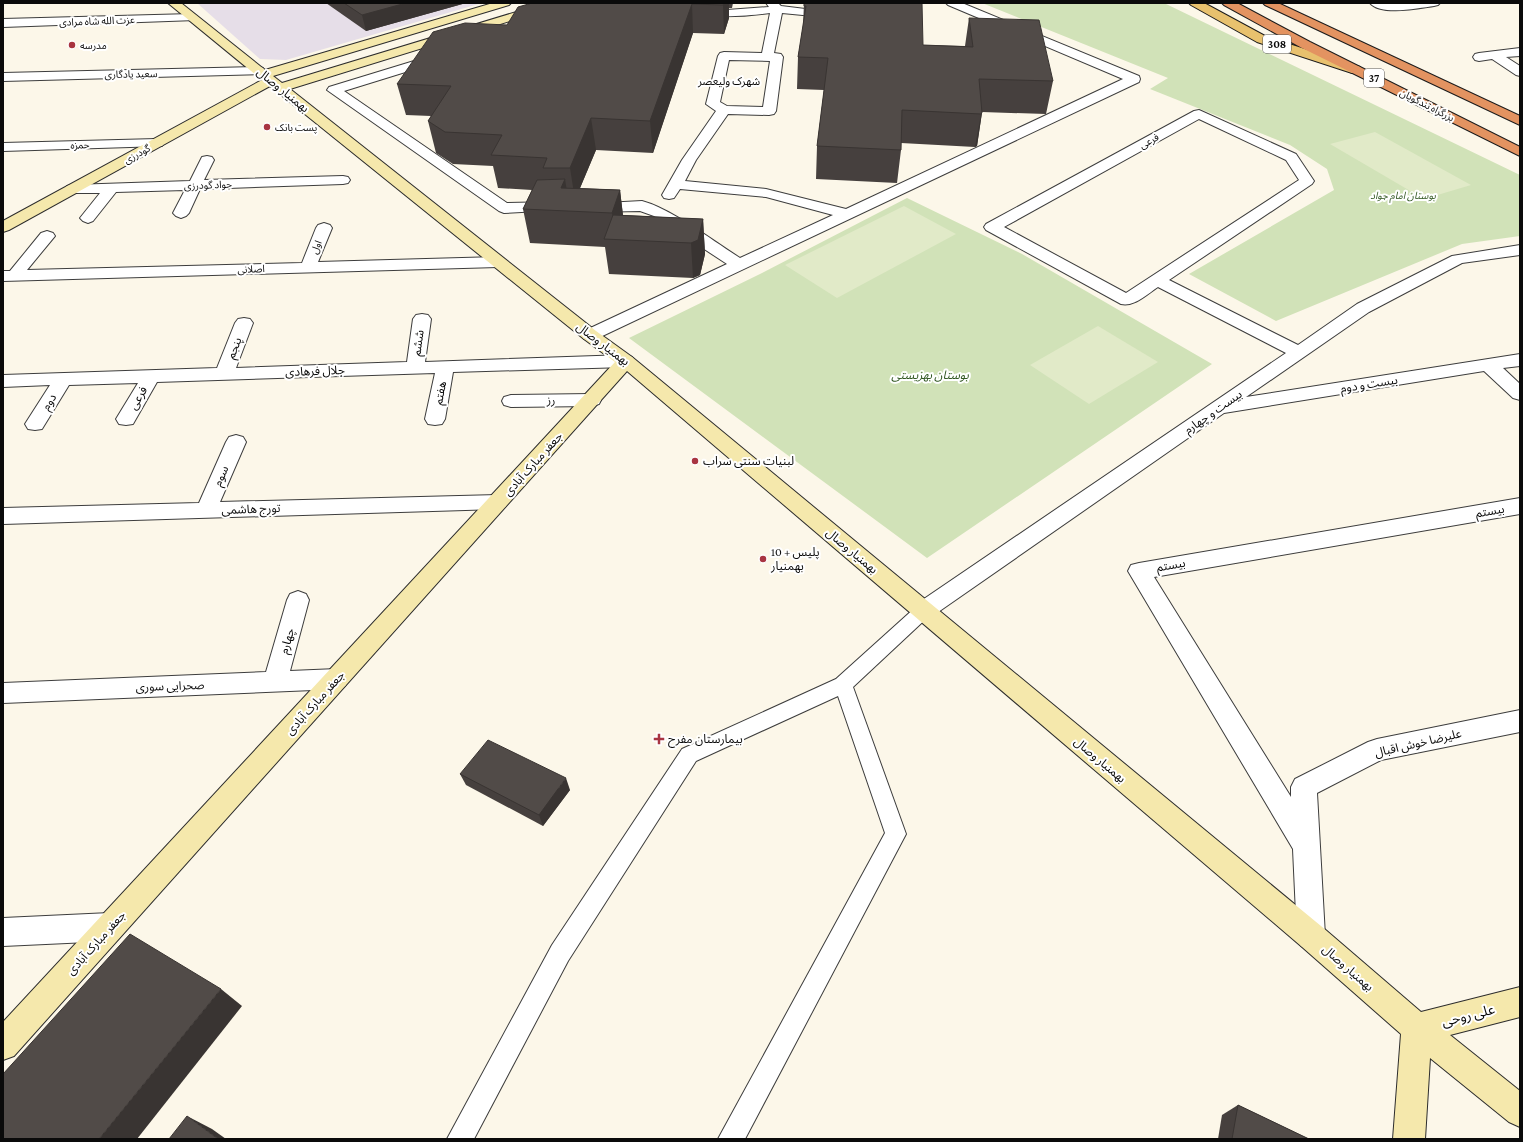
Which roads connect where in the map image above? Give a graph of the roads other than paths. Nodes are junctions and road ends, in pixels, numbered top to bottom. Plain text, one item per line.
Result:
1 (174, 3) edge
2 (505, 3) edge
3 (523, 3) edge
4 (558, 3) edge
5 (679, 3) edge
6 (952, 3) edge
7 (1195, 3) edge
8 (1228, 3) edge
9 (1269, 3) edge
10 (1376, 3) edge
11 (1434, 3) edge
12 (775, 6) edge
13 (535, 10) junction
14 (844, 16) edge
15 (192, 18) junction
16 (3, 23) edge
17 (1402, 52) dead end
18 (1520, 52) edge
19 (448, 55) edge
20 (1494, 55) junction
21 (767, 57) junction
22 (1479, 57) dead end
23 (1520, 72) edge
24 (1364, 73) junction
25 (3, 77) edge
26 (1428, 77) junction
27 (269, 78) junction
28 (724, 110) junction
29 (1520, 121) edge
30 (158, 143) junction
31 (3, 147) edge
32 (1520, 152) edge
33 (208, 160) dead end
34 (343, 180) dead end
35 (675, 184) junction
36 (196, 185) junction
37 (111, 188) junction
38 (72, 189) junction
39 (565, 207) edge
40 (581, 207) edge
41 (181, 213) dead end
42 (659, 213) junction
43 (849, 214) junction
44 (88, 218) dead end
45 (3, 227) edge
46 (324, 228) dead end
47 (47, 236) dead end
48 (1520, 250) edge
49 (498, 262) junction
50 (739, 265) junction
51 (308, 267) junction
52 (9, 276) edge
53 (1156, 280) junction
54 (422, 319) dead end
55 (244, 323) dead end
56 (590, 335) junction
57 (1298, 352) junction
58 (1520, 360) edge
59 (626, 362) junction
60 (1488, 365) junction
61 (445, 367) junction
62 (415, 368) junction
63 (224, 374) junction
64 (151, 376) junction
65 (63, 379) junction
66 (3, 381) edge
67 (1520, 394) edge
68 (592, 400) junction
69 (511, 401) dead end
70 (1219, 408) junction
71 (126, 419) dead end
72 (435, 419) dead end
73 (35, 424) dead end
74 (236, 442) dead end
75 (498, 502) junction
76 (1520, 506) edge
77 (206, 510) junction
78 (3, 516) edge
79 (298, 600) dead end
80 (923, 612) junction
81 (337, 679) junction
82 (275, 682) junction
83 (843, 685) junction
84 (3, 693) edge
85 (1520, 721) edge
86 (1306, 845) junction
87 (110, 927) junction
88 (3, 932) edge
89 (1311, 936) junction
90 (1520, 1002) edge
91 (1417, 1028) junction
92 (3, 1045) edge
93 (1520, 1111) edge
94 (460, 1139) edge
95 (731, 1139) edge
96 (1409, 1139) edge

1 - 15 street, بهمنیار وصال
2 - 27 street
3 - 13 street
4 - 13 street
5 - 12 street
6 - 43 street
7 - 24 main road, 308
8 - 24 highway, بزرگراه تندگویان / 37
9 - 26 highway, 37
10 - 11 street
12 - 14 street
12 - 21 street
13 - 27 street
15 - 16 street, عزت الله شاه مرادی
15 - 27 street, بهمنیار وصال
17 - 26 highway
18 - 20 street
19 - 39 street
20 - 22 street
20 - 23 street
21 - 28 street
21 - 28 street
24 - 32 highway, بزرگراه تندگویان / 37
25 - 27 street, سعید یادگاری
26 - 29 highway, 37
27 - 30 street, گودرزی
27 - 49 street, بهمنیار وصال
28 - 35 street
30 - 31 street, حمزه
30 - 38 street, گودرزی
33 - 36 street
34 - 36 street, جواد گودرزی
35 - 42 street
35 - 43 street
36 - 37 street, جواد گودرزی
36 - 41 street
37 - 38 street, جواد گودرزی
37 - 44 street
38 - 45 street, گودرزی
40 - 42 street
42 - 50 street
43 - 50 street
46 - 51 street, اول
47 - 52 street
48 - 57 street, بیست و چهارم
49 - 51 street, اصلانی
49 - 56 street, بهمنیار وصال
50 - 56 street
51 - 52 street, اصلانی
53 - 53 street, فرعی
53 - 57 street
54 - 62 street, ششم
55 - 63 street, پنجم
56 - 59 street, بهمنیار وصال
57 - 70 street, بیست و چهارم
58 - 60 street, بیست و دوم
59 - 61 street, جلال فرهادی
59 - 68 street, جعفر مبارک آبادی
59 - 80 street, بهمنیار وصال
60 - 67 street
60 - 70 street, بیست و دوم
61 - 62 street, جلال فرهادی
61 - 72 street, هفتم
62 - 63 street, جلال فرهادی
63 - 64 street, جلال فرهادی
64 - 65 street, جلال فرهادی
64 - 71 street, فرعی
65 - 66 street, جلال فرهادی
65 - 73 street, دوم
68 - 69 street, رز
68 - 75 street, جعفر مبارک آبادی
70 - 80 street, بیست و چهارم
74 - 77 street, سوم
75 - 77 street, تورج هاشمی
75 - 81 street, جعفر مبارک آبادی
76 - 86 street, بیستم
77 - 78 street, تورج هاشمی
79 - 82 street, چهارم
80 - 83 lane
80 - 89 street, بهمنیار وصال
81 - 82 street, صحرایی سوری
81 - 87 street, جعفر مبارک آبادی
82 - 84 street, صحرایی سوری
83 - 94 lane
83 - 95 lane
85 - 86 street, علیرضا خوش اقبال
86 - 89 street, علیرضا خوش اقبال
87 - 88 street
87 - 92 street, جعفر مبارک آبادی
89 - 91 street, بهمنیار وصال
90 - 91 street, علی روحی
91 - 93 street, بهمنیار وصال
91 - 96 street

